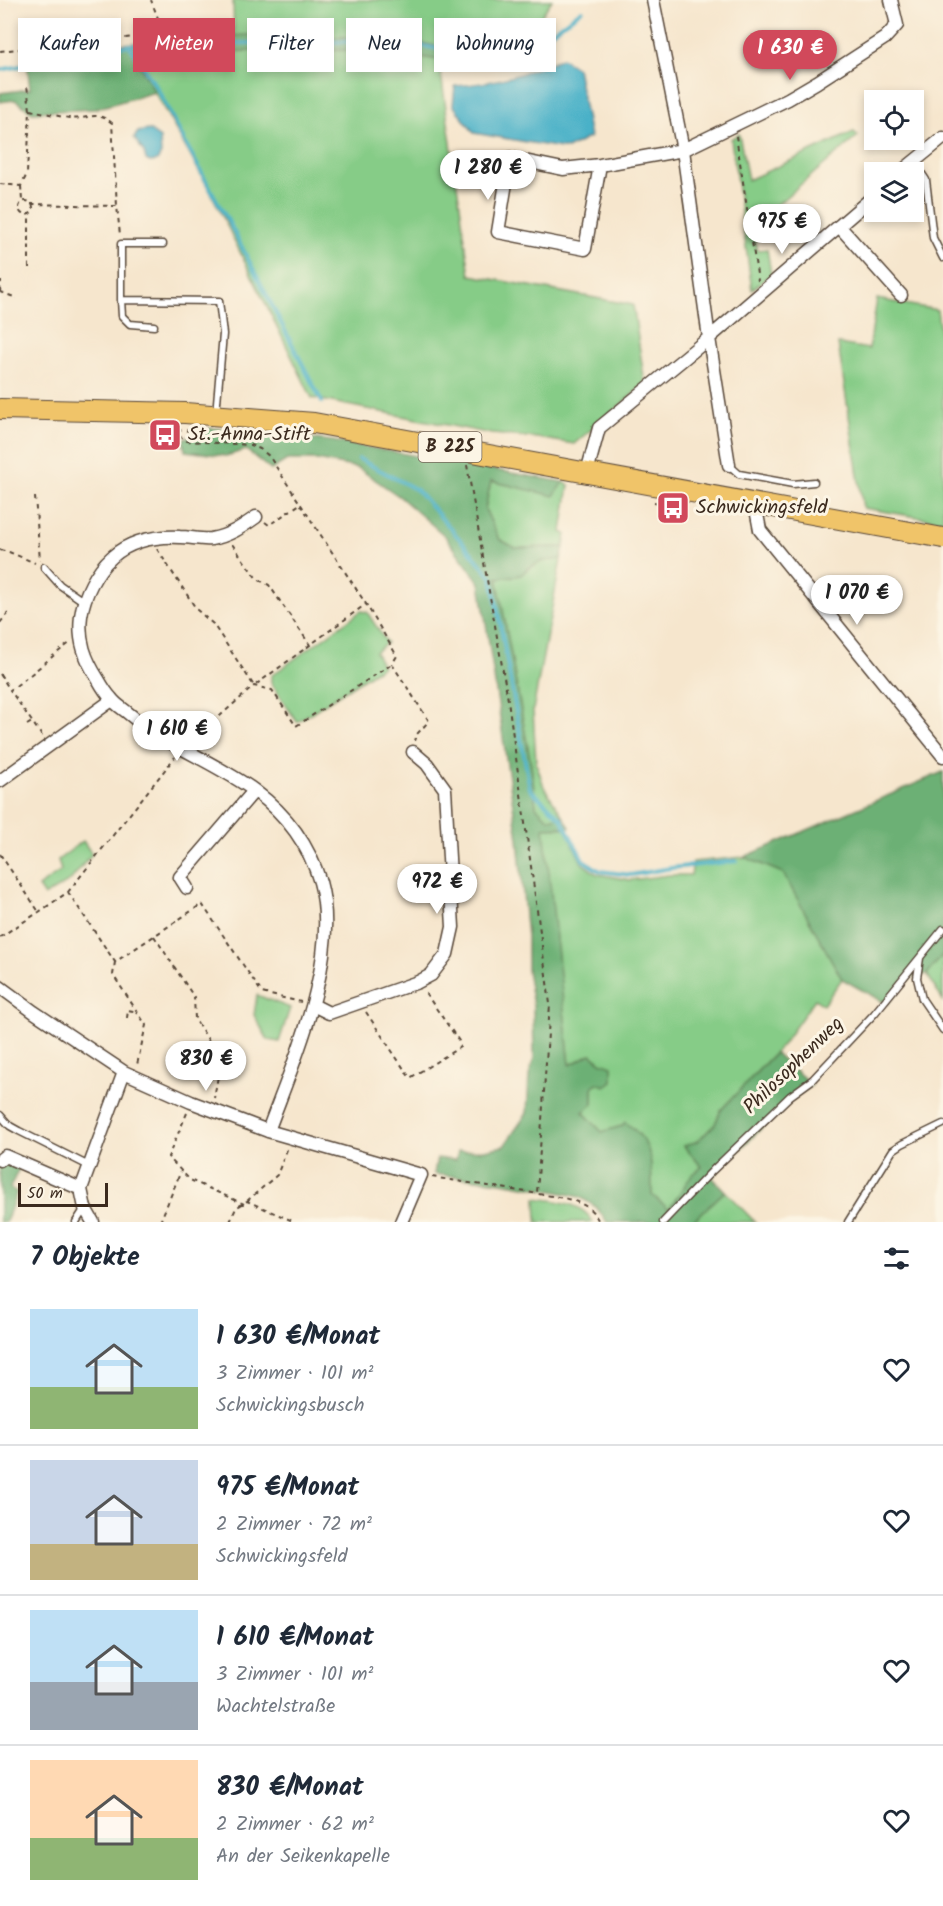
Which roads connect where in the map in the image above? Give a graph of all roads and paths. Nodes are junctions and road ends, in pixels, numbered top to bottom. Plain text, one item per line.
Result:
1 (151, 0) edge
2 (653, 0) edge
3 (891, 0) edge
4 (0, 51) edge
5 (27, 85) dead end
6 (30, 110) junction
7 (734, 125) junction
8 (943, 138) edge
9 (683, 150) junction
10 (914, 162) edge
11 (600, 165) junction
12 (924, 177) edge
13 (0, 184) edge
14 (21, 186) junction
15 (22, 201) junction
16 (31, 204) junction
17 (864, 205) edge
18 (117, 206) junction
19 (29, 213) junction
20 (839, 226) junction
21 (121, 244) junction
22 (163, 244) dead end
23 (943, 258) edge
24 (29, 268) dead end
25 (1, 281) edge
26 (0, 292) edge
27 (760, 293) junction
28 (901, 295) dead end
29 (17, 298) dead end
30 (121, 300) junction
31 (154, 326) dead end
32 (709, 338) junction
33 (0, 409) edge
34 (216, 414) junction
35 (156, 429) dead end
36 (201, 430) dead end
37 (171, 431) junction
38 (467, 465) dead end
39 (729, 465) joint
40 (587, 472) junction
41 (814, 482) dead end
42 (35, 497) dead end
43 (647, 501) dead end
44 (300, 504) junction
45 (755, 504) junction
46 (676, 506) dead end
47 (256, 517) joint
48 (226, 535) junction
49 (943, 538) edge
50 (150, 539) junction
51 (0, 550) edge
52 (42, 566) junction
53 (83, 601) junction
54 (366, 604) junction
55 (8, 613) dead end
56 (0, 623) edge
57 (80, 637) junction
58 (310, 645) junction
59 (392, 664) junction
60 (0, 674) edge
61 (254, 686) junction
62 (10, 690) junction
63 (112, 700) junction
64 (32, 722) junction
65 (27, 725) dead end
66 (49, 745) junction
67 (184, 749) junction
68 (413, 752) joint
69 (943, 756) edge
70 (0, 781) edge
71 (254, 790) junction
72 (0, 854) edge
73 (187, 888) dead end
74 (68, 892) junction
75 (39, 912) junction
76 (943, 929) edge
77 (0, 936) edge
78 (154, 936) junction
79 (921, 957) junction
80 (115, 962) junction
81 (418, 982) junction
82 (0, 987) edge
83 (360, 1003) junction
84 (314, 1005) junction
85 (138, 1012) junction
86 (127, 1018) dead end
87 (943, 1030) edge
88 (129, 1074) junction
89 (191, 1102) junction
90 (212, 1110) junction
91 (0, 1115) edge
92 (943, 1124) edge
93 (268, 1131) junction
94 (291, 1138) junction
95 (0, 1160) edge
96 (89, 1166) junction
97 (181, 1171) junction
98 (421, 1175) junction
99 (81, 1189) junction
100 (537, 1193) junction
101 (248, 1201) junction
102 (244, 1204) junction
103 (85, 1208) junction
104 (76, 1222) edge
105 (93, 1222) edge
106 (160, 1222) edge
107 (230, 1222) edge
108 (296, 1222) edge
109 (401, 1222) edge
110 (599, 1222) edge
111 (663, 1222) edge
112 (848, 1222) edge

1 - 4 path
2 - 9 street
3 - 7 street
5 - 6 path
6 - 14 path
6 - 18 path
7 - 9 street
7 - 27 path
8 - 10 street
9 - 11 street
9 - 32 street
11 - 11 street
12 - 23 lane
13 - 14 path
14 - 15 path
15 - 16 path
15 - 19 path
16 - 18 path
16 - 19 path
17 - 20 street
18 - 21 path
19 - 24 path
20 - 27 street
20 - 28 street
21 - 22 lane
21 - 30 lane
25 - 26 path
26 - 29 path
27 - 32 street
30 - 31 lane
30 - 34 lane
32 - 39 street
32 - 40 street
33 - 34 main road, B 225
34 - 40 main road, B 225
35 - 37 path
36 - 37 path
37 - 44 path
38 - 100 path
39 - 41 lane
40 - 45 main road, B 225
42 - 52 path
43 - 46 path
44 - 47 path
44 - 54 path
45 - 49 main road, B 225
45 - 69 street
47 - 48 street
48 - 50 street
48 - 58 path
50 - 53 street
50 - 61 path
51 - 52 path
52 - 53 lane
53 - 57 street
54 - 58 path
54 - 59 path
55 - 56 path
57 - 62 path
57 - 63 street
58 - 61 path
59 - 61 path
59 - 68 path
60 - 62 path
61 - 67 path
62 - 64 path
63 - 66 street
63 - 67 street
64 - 65 path
64 - 66 path
66 - 70 street
67 - 71 street
67 - 74 path
68 - 81 street
71 - 73 street
71 - 84 street
72 - 75 path
74 - 75 path
74 - 80 path
75 - 77 path
76 - 79 lane, Philosophenweg
78 - 80 path
78 - 84 path
78 - 90 path
79 - 87 lane
79 - 111 lane, Philosophenweg
80 - 85 path
81 - 83 street
81 - 83 path
82 - 88 street
83 - 84 street
84 - 93 street
85 - 86 path
85 - 88 path
88 - 89 street
88 - 96 street
89 - 90 street
89 - 97 path
90 - 93 street
91 - 96 lane
92 - 112 lane
93 - 94 street
94 - 98 street
94 - 101 path
95 - 99 street
96 - 99 street
97 - 102 path
97 - 106 path
98 - 100 path
98 - 109 street
99 - 103 street
100 - 110 path
101 - 102 path
101 - 108 path
102 - 107 path
103 - 104 lane
103 - 105 street

